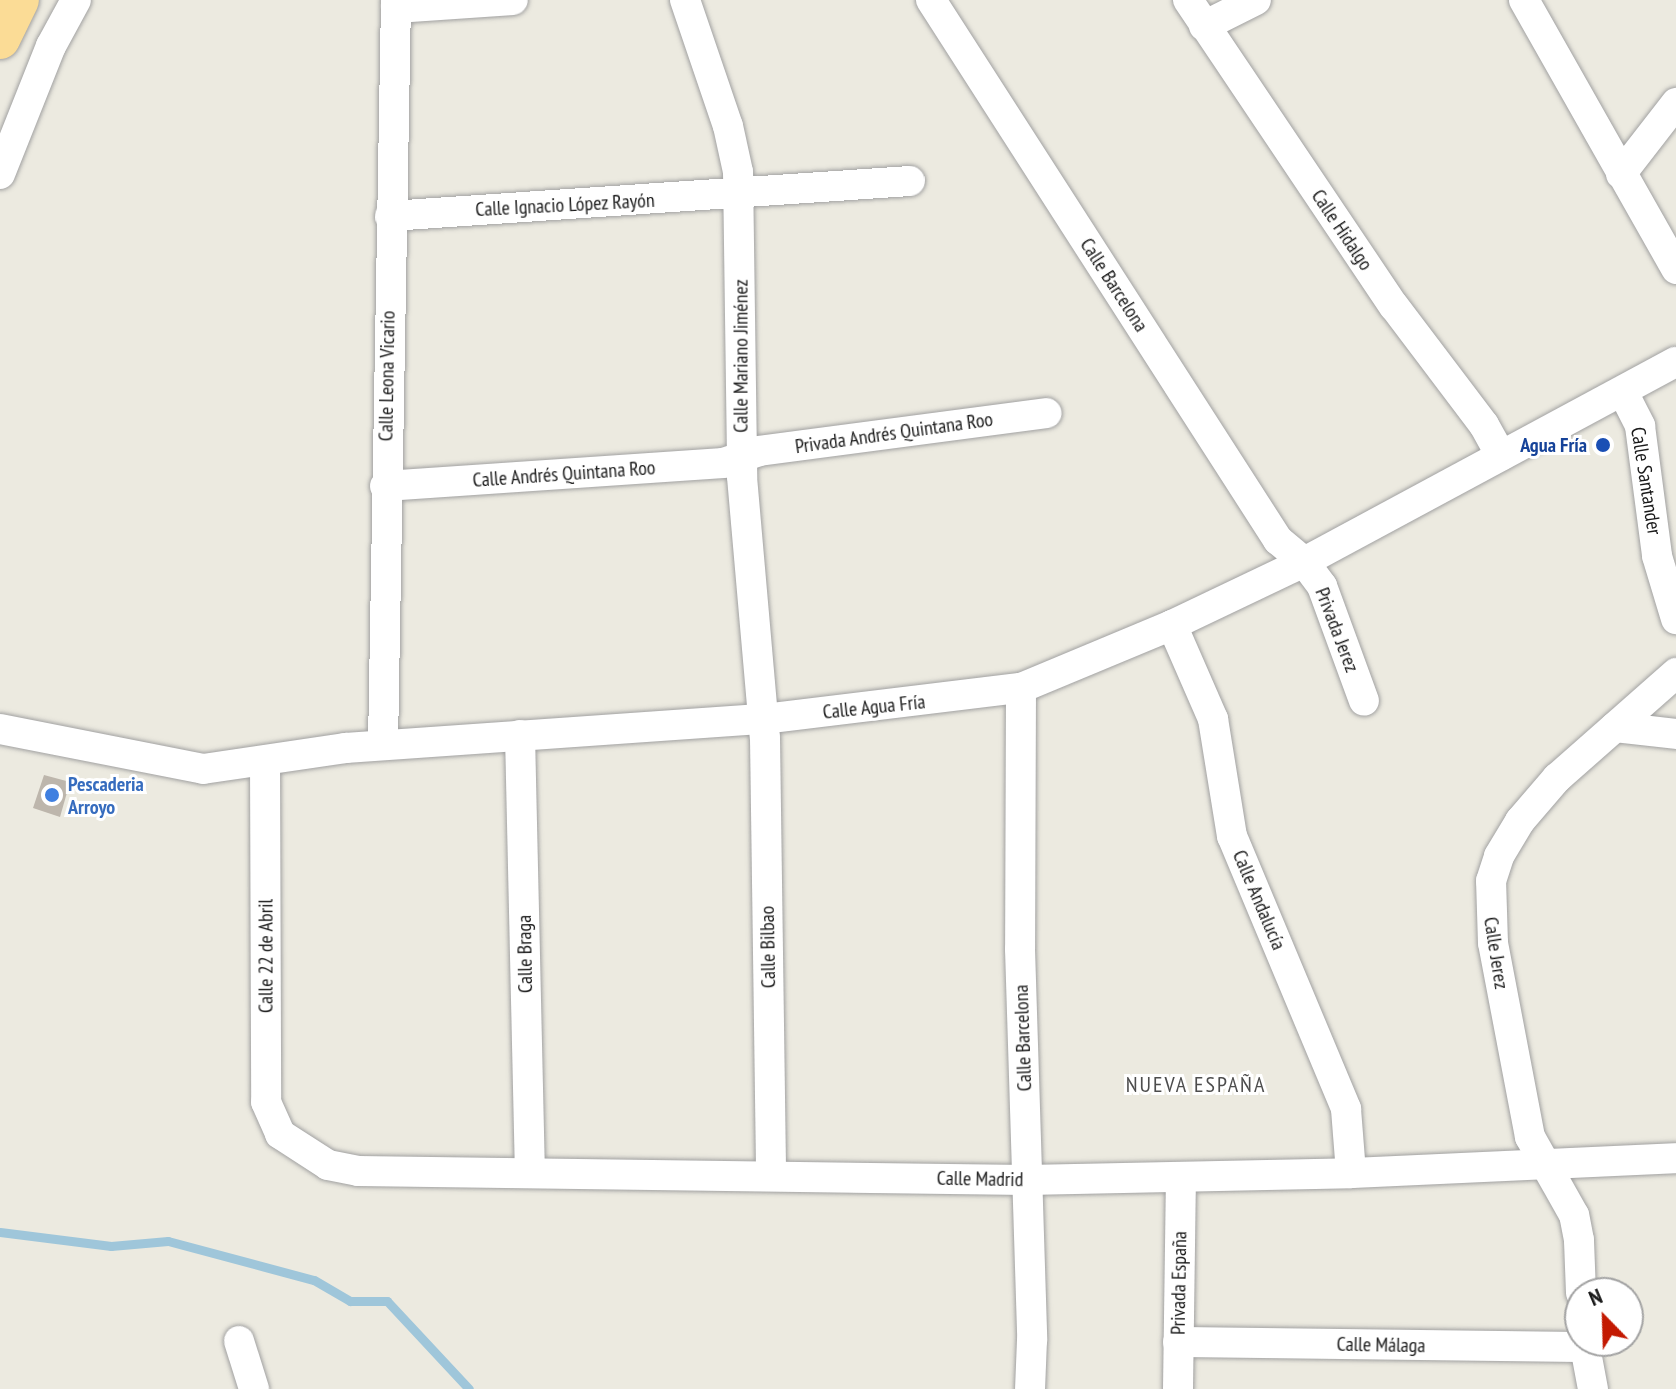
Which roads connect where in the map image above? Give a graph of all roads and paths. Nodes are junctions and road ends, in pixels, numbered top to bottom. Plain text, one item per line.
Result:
1 (19, 0) edge
2 (76, 0) edge
3 (513, 0) edge
4 (685, 0) edge
5 (931, 0) edge
6 (1188, 0) edge
7 (1256, 0) edge
8 (1524, 0) edge
9 (396, 4) edge
10 (1204, 26) junction
11 (0, 39) edge
12 (1676, 103) edge
13 (0, 174) edge
14 (1621, 174) junction
15 (910, 181) dead end
16 (740, 195) junction
17 (390, 216) junction
18 (1676, 269) edge
19 (1676, 362) edge
20 (1623, 392) junction
21 (1047, 413) dead end
22 (1501, 456) junction
23 (741, 457) junction
24 (385, 486) junction
25 (1304, 562) junction
26 (1676, 619) edge
27 (1172, 625) junction
28 (1676, 673) edge
29 (1021, 688) junction
30 (1364, 701) dead end
31 (763, 719) junction
32 (1615, 727) junction
33 (0, 729) edge
34 (1676, 734) edge
35 (520, 735) junction
36 (383, 745) junction
37 (265, 761) junction
38 (290, 1143) joint
39 (1676, 1158) edge
40 (1545, 1166) junction
41 (530, 1173) junction
42 (1351, 1173) junction
43 (771, 1175) junction
44 (1181, 1178) junction
45 (1027, 1180) junction
46 (1580, 1277) edge
47 (239, 1341) dead end
48 (1178, 1342) junction
49 (1564, 1344) edge
50 (1587, 1357) edge
51 (254, 1389) edge
52 (1030, 1389) edge
53 (1178, 1389) edge
54 (1593, 1389) edge

1 - 11 main road
2 - 13 street
3 - 9 street
4 - 16 street, Calle Mariano Jiménez
5 - 25 street, Calle Barcelona
6 - 10 street, Calle Hidalgo
7 - 10 street
8 - 14 street
9 - 17 street, Calle Leona Vicario
10 - 22 street, Calle Hidalgo
12 - 14 street
14 - 18 street
15 - 16 street, Calle Ignacio López Rayón
16 - 17 street, Calle Ignacio López Rayón
16 - 23 street, Calle Mariano Jiménez
17 - 24 street, Calle Leona Vicario
19 - 20 street, Calle Agua Fría
20 - 22 street, Calle Agua Fría
20 - 26 street, Calle Santander
21 - 23 street, Privada Andrés Quintana Roo
22 - 25 street, Calle Agua Fría
23 - 24 street, Calle Andrés Quintana Roo
23 - 31 street, Calle Mariano Jiménez
24 - 36 street, Calle Leona Vicario
25 - 27 street, Calle Agua Fría
25 - 30 street, Privada Jerez
27 - 29 street, Calle Agua Fría
27 - 42 street, Calle Andalucía
28 - 32 street, Calle Jerez
29 - 31 street, Calle Agua Fría
29 - 45 street, Calle Barcelona
31 - 35 street, Calle Agua Fría
31 - 43 street, Calle Bilbao
32 - 34 street
32 - 40 street, Calle Jerez
33 - 37 street, Calle Agua Fría
35 - 36 street, Calle Agua Fría
35 - 41 street, Calle Braga
36 - 37 street, Calle Agua Fría
37 - 38 street, Calle 22 de Abril
38 - 41 street, Calle Madrid
39 - 40 street, Calle Madrid
40 - 42 street, Calle Madrid
40 - 46 street, Calle Jerez
41 - 43 street, Calle Madrid
42 - 44 street, Calle Madrid
43 - 45 street, Calle Madrid
44 - 45 street, Calle Madrid
44 - 48 street, Privada España
45 - 52 street, Calle Barcelona
47 - 51 street
48 - 49 street, Calle Málaga
48 - 53 street, Privada España
50 - 54 street

